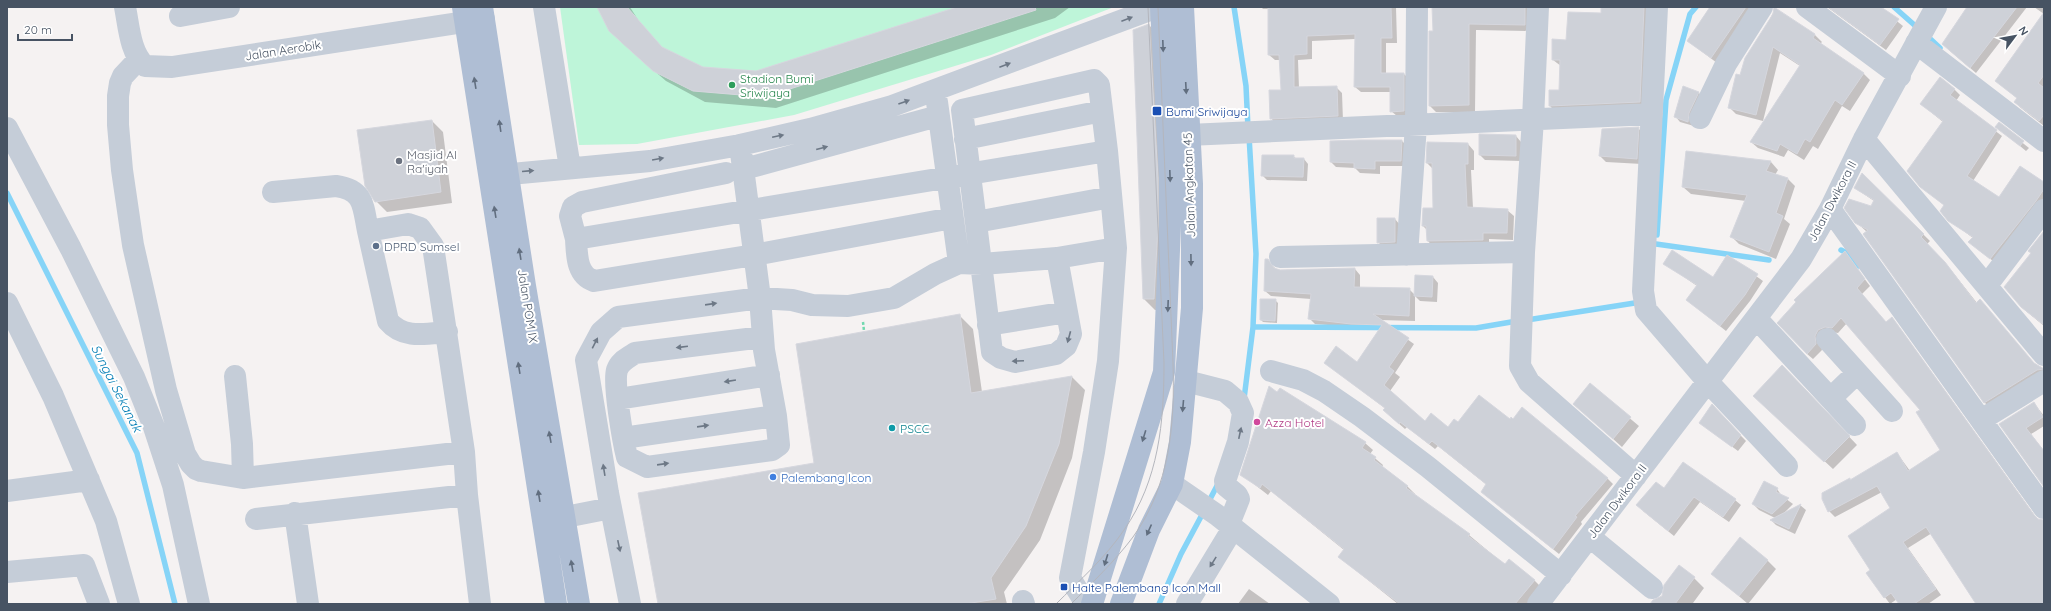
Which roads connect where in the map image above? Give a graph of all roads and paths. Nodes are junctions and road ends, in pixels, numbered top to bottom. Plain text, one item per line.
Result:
1 (126, 7) edge
2 (229, 7) edge
3 (544, 7) edge
4 (1158, 7) edge
5 (1161, 7) edge
6 (1183, 7) edge
7 (1417, 7) edge
8 (1538, 7) edge
9 (1657, 7) edge
10 (1762, 7) edge
11 (1807, 7) edge
12 (1936, 7) edge
13 (474, 14) edge
14 (180, 16) dead end
15 (1921, 35) junction
16 (138, 60) junction
17 (1900, 76) junction
18 (935, 91) junction
19 (1102, 111) junction
20 (1652, 114) junction
21 (938, 116) junction
22 (1700, 118) dead end
23 (1533, 119) junction
24 (1416, 124) junction
25 (7, 128) edge
26 (1188, 135) junction
27 (965, 139) junction
28 (1864, 139) junction
29 (2044, 140) edge
30 (741, 145) junction
31 (1107, 151) junction
32 (570, 168) junction
33 (738, 170) junction
34 (969, 173) junction
35 (498, 174) junction
36 (948, 177) junction
37 (273, 192) dead end
38 (1111, 197) junction
39 (1830, 209) junction
40 (748, 210) junction
41 (2044, 210) edge
42 (952, 218) junction
43 (976, 222) junction
44 (368, 231) junction
45 (576, 239) junction
46 (1116, 248) junction
47 (1524, 252) junction
48 (754, 255) junction
49 (1407, 255) junction
50 (1280, 257) dead end
51 (1057, 258) junction
52 (959, 263) junction
53 (982, 264) junction
54 (1988, 286) junction
55 (760, 298) junction
56 (7, 303) edge
57 (1067, 312) junction
58 (1756, 318) junction
59 (988, 325) junction
60 (13, 327) edge
61 (447, 332) junction
62 (763, 337) junction
63 (1827, 339) dead end
64 (2044, 355) edge
65 (1271, 371) dead end
66 (1857, 373) junction
67 (769, 375) junction
68 (235, 376) dead end
69 (1186, 381) junction
70 (2044, 381) edge
71 (1702, 390) junction
72 (1831, 398) junction
73 (618, 399) junction
74 (1892, 411) dead end
75 (776, 416) junction
76 (1981, 420) junction
77 (1855, 425) dead end
78 (623, 438) junction
79 (464, 452) junction
80 (1787, 466) dead end
81 (1636, 476) junction
82 (243, 478) junction
83 (89, 480) junction
84 (1178, 488) junction
85 (7, 491) edge
86 (467, 495) junction
87 (611, 508) junction
88 (2044, 508) edge
89 (295, 513) junction
90 (256, 518) dead end
91 (564, 518) junction
92 (542, 521) junction
93 (1226, 523) junction
94 (1590, 537) junction
95 (117, 560) junction
96 (84, 564) junction
97 (7, 572) edge
98 (1561, 575) junction
99 (1652, 588) dead end
100 (95, 603) edge
101 (129, 604) edge
102 (200, 604) edge
103 (308, 604) edge
104 (480, 604) edge
105 (556, 604) edge
106 (579, 604) edge
107 (630, 604) edge
108 (1086, 604) edge
109 (1092, 604) edge
110 (1121, 604) edge
111 (1187, 604) edge
112 (1329, 604) edge
113 (1538, 604) edge

1 - 16 street
2 - 14 street
3 - 32 street
18 -> 4 street
5 -> 109 main road
6 -> 26 main road, Jalan Angkatan 45
7 - 24 street
8 - 23 street
9 - 20 street
10 - 22 street
11 - 17 street
12 - 15 street, Jalan Dwikora II
13 - 16 street, Jalan Aerobik
35 -> 13 main road, Jalan POM IX
15 - 17 street, Jalan Dwikora II
15 - 29 street
16 - 82 street
17 - 28 street, Jalan Dwikora II
18 - 21 street
30 -> 18 street
19 - 27 street
19 - 27 street
19 - 31 street
20 - 23 street
20 - 71 street
33 -> 21 street
21 - 36 street
23 - 24 street
23 - 47 street
24 - 26 street
24 - 49 street
25 - 102 street
26 -> 69 main road, Jalan Angkatan 45
27 - 34 street
28 - 39 street, Jalan Dwikora II
28 - 54 street
32 -> 30 street
30 - 33 street
31 - 34 street
31 - 38 street
35 -> 32 street
33 - 40 street
33 - 45 street
34 - 36 street
34 - 43 street
91 -> 35 main road, Jalan POM IX
92 -> 35 main road, Jalan POM IX
36 - 40 street
36 - 42 street
37 - 44 street
38 - 43 street
38 - 46 street
39 - 58 street, Jalan Dwikora II
39 - 76 street
40 - 45 street
40 - 48 street
41 - 54 street
42 - 48 street
42 - 52 street
43 - 53 street
44 - 61 street
44 - 61 street
45 - 48 street
46 - 51 street
46 - 108 street
47 - 49 street
47 - 81 street
48 - 55 street
49 - 50 street
51 - 53 street
51 - 57 street
52 - 53 street
52 - 55 street
53 - 59 street
54 - 64 street
55 - 62 street
87 -> 55 street
56 - 60 street
57 - 59 street
57 -> 59 street
58 - 71 street, Jalan Dwikora II
58 - 72 street
60 - 83 street
61 - 79 street
62 - 67 street
62 -> 73 street
63 - 66 street
65 - 98 street
66 - 72 street
66 - 74 street
67 -> 73 street
67 - 75 street
68 - 82 street
69 -> 84 main road, Jalan Angkatan 45
93 -> 69 street
70 - 76 street
71 - 80 street
71 - 81 street, Jalan Dwikora II
72 - 77 street
73 - 78 street
78 -> 75 street
78 -> 75 street
76 - 88 street
79 - 82 street
79 - 86 street
81 - 94 street, Jalan Dwikora II
83 - 85 street
83 - 95 street
84 - 93 street
84 -> 110 main road, Jalan Angkatan 45
86 - 89 street
86 - 104 street
87 - 91 street
87 -> 107 street
89 - 90 street
89 - 103 street
91 - 92 street
106 -> 91 main road, Jalan POM IX
92 - 105 main road, Jalan POM IX
93 -> 111 street
93 - 112 street
94 - 98 street, Jalan Dwikora II
94 - 99 street
95 - 96 street
95 - 101 street
96 - 97 street
96 - 100 street
98 - 113 street, Jalan Dwikora II

